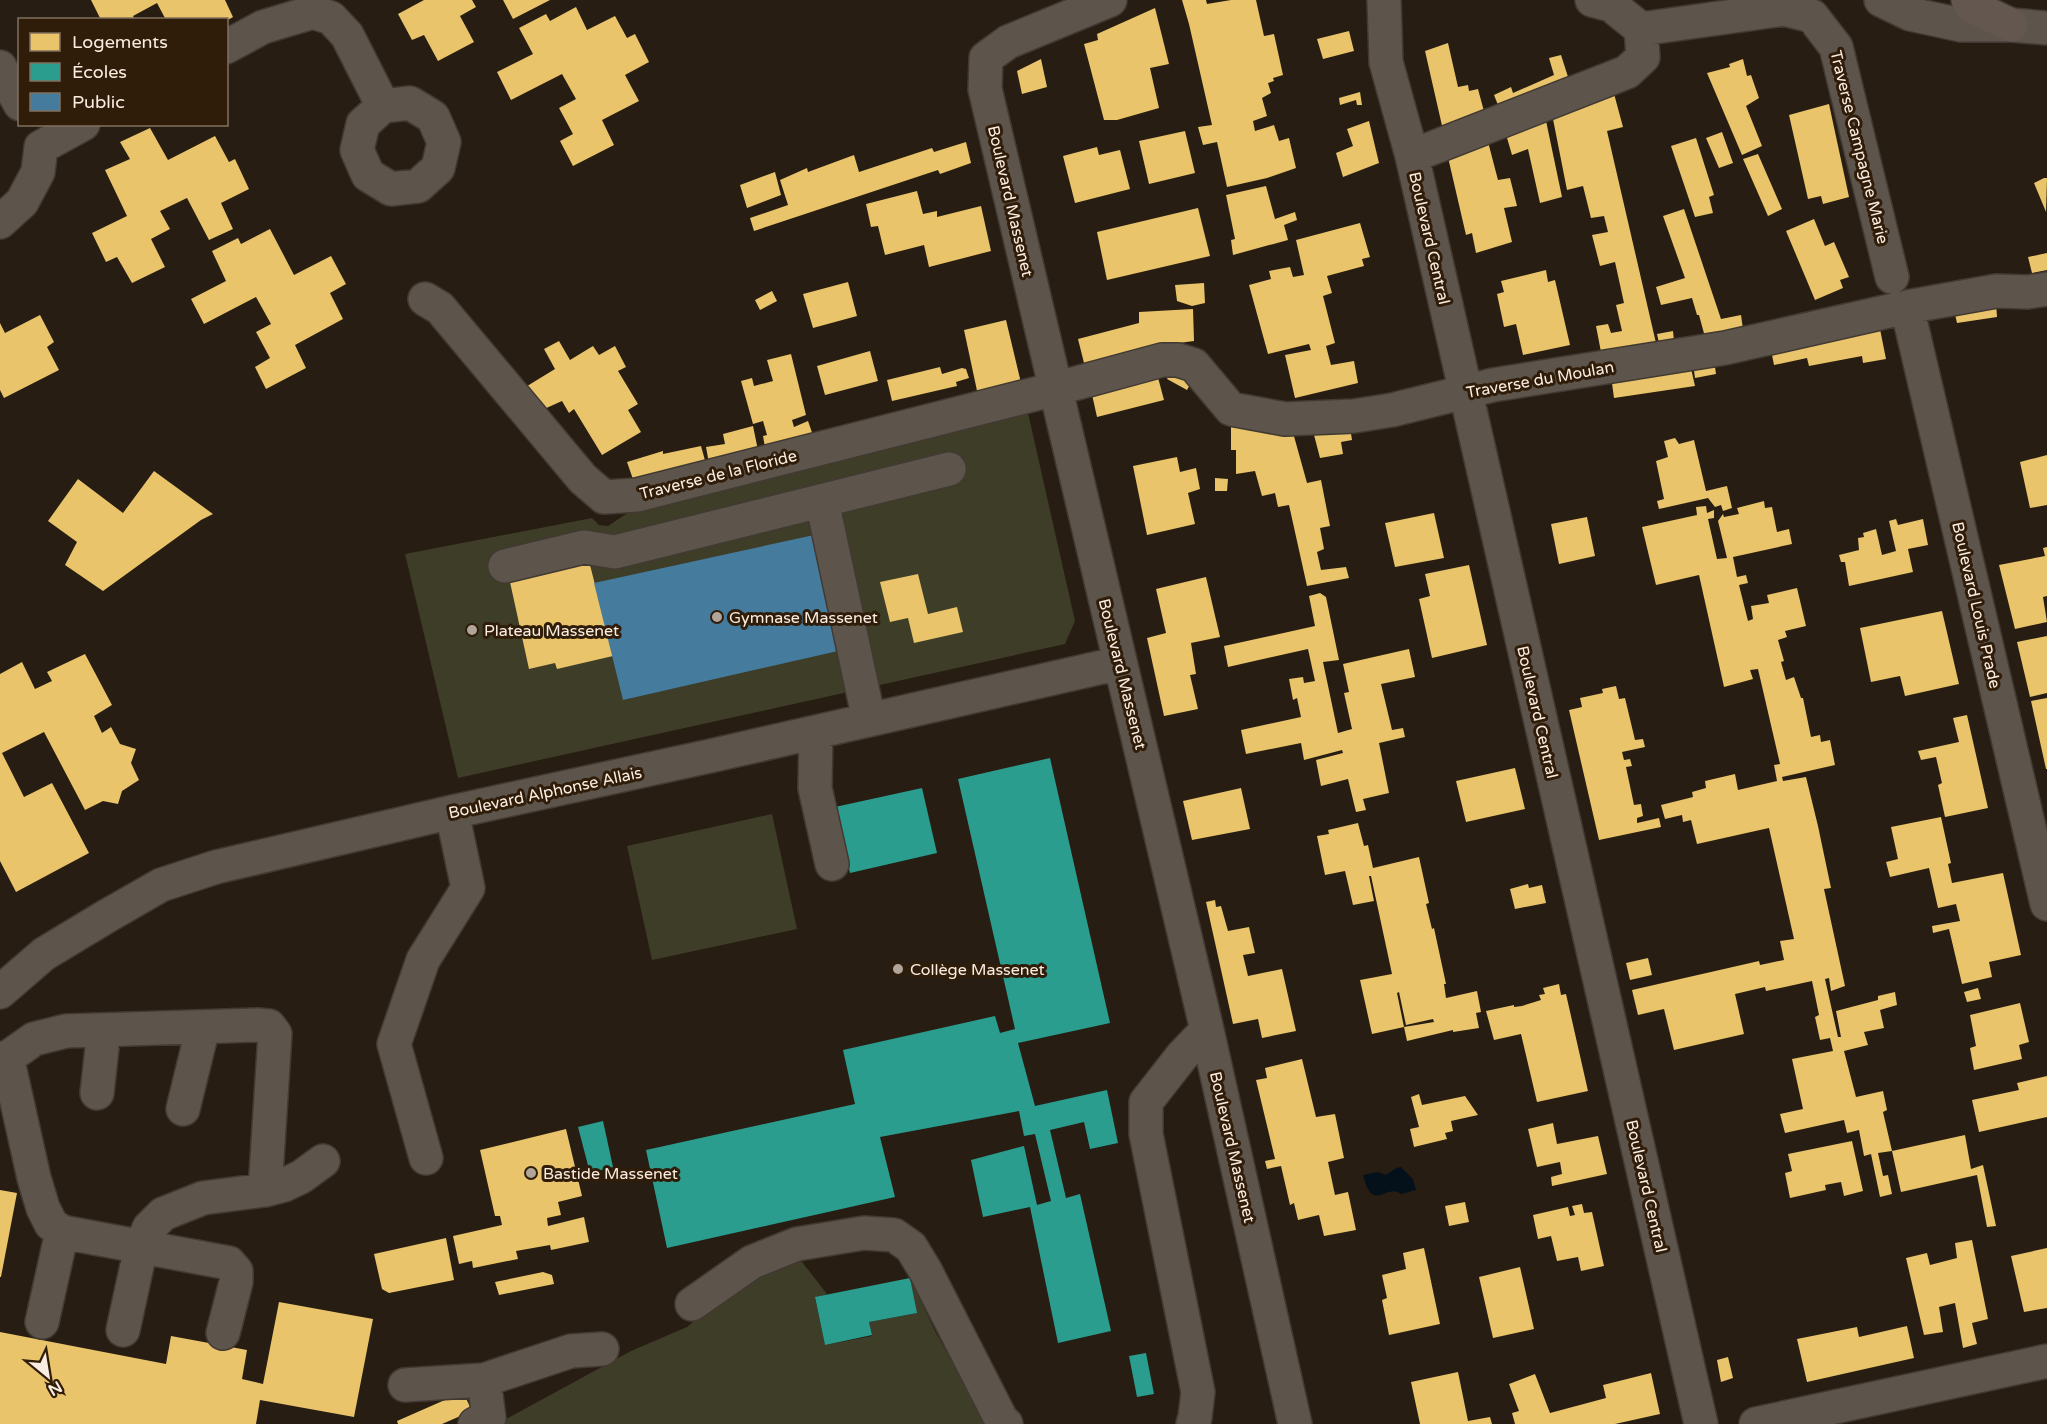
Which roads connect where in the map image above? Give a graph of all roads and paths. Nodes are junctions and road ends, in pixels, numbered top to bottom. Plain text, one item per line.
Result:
1 (1110, 0) edge
2 (1384, 0) edge
3 (1592, 0) edge
4 (1881, 0) edge
5 (1968, 0) edge
6 (312, 6) edge
7 (2011, 25) junction
8 (2047, 28) edge
9 (1641, 29) junction
10 (228, 46) edge
11 (0, 67) edge
12 (18, 100) edge
13 (383, 106) dead end
14 (75, 126) edge
15 (36, 136) edge
16 (1412, 156) junction
17 (0, 222) edge
18 (1892, 277) dead end
19 (2047, 289) edge
20 (425, 299) dead end
21 (1907, 307) junction
22 (1054, 389) junction
23 (1465, 391) junction
24 (949, 469) dead end
25 (822, 501) junction
26 (505, 566) dead end
27 (1120, 663) junction
28 (869, 720) junction
29 (816, 732) junction
30 (452, 812) junction
31 (832, 864) dead end
32 (2047, 904) edge
33 (0, 992) edge
34 (203, 1027) junction
35 (104, 1030) junction
36 (1208, 1030) junction
37 (4, 1060) edge
38 (97, 1093) dead end
39 (183, 1109) dead end
40 (426, 1158) dead end
41 (323, 1161) dead end
42 (265, 1190) junction
43 (62, 1232) junction
44 (141, 1247) junction
45 (692, 1304) dead end
46 (42, 1322) dead end
47 (123, 1330) dead end
48 (224, 1333) dead end
49 (602, 1349) dead end
50 (2047, 1361) edge
51 (484, 1380) junction
52 (405, 1385) dead end
53 (475, 1424) edge
54 (1006, 1424) edge
55 (1192, 1424) edge
56 (1295, 1424) edge
57 (1701, 1424) edge
58 (1756, 1424) edge

1 - 22 street, Boulevard Massenet
2 - 16 street, Boulevard Central
3 - 9 street
4 - 7 street
5 - 7 main road
6 - 10 street
6 - 13 street
7 - 8 street
9 - 16 street
9 - 18 street, Traverse Campagne Marie
11 - 12 street
14 - 15 street
15 - 17 street
16 - 23 street, Boulevard Central
19 - 21 street, Traverse du Moulan
20 - 22 street, Traverse de la Floride
21 - 23 street, Traverse du Moulan
21 - 32 street, Boulevard Louis Prade
22 - 23 street, Traverse du Moulan
22 - 27 street, Boulevard Massenet
23 - 57 street, Boulevard Central
24 - 25 street
25 - 26 street
25 - 28 street
27 - 28 street, Boulevard Alphonse Allais
27 - 36 street, Boulevard Massenet
28 - 29 street, Boulevard Alphonse Allais
29 - 30 street, Boulevard Alphonse Allais
29 - 31 street
30 - 33 street, Boulevard Alphonse Allais
30 - 40 street
34 - 35 street
34 - 39 street
34 - 42 street
35 - 37 street
35 - 38 street
36 - 55 street
36 - 56 street, Boulevard Massenet
37 - 43 street
41 - 42 street
42 - 44 street
43 - 44 street
43 - 46 street
44 - 47 street
44 - 48 street
45 - 54 street
49 - 51 street
50 - 58 street
51 - 52 street
51 - 53 street

